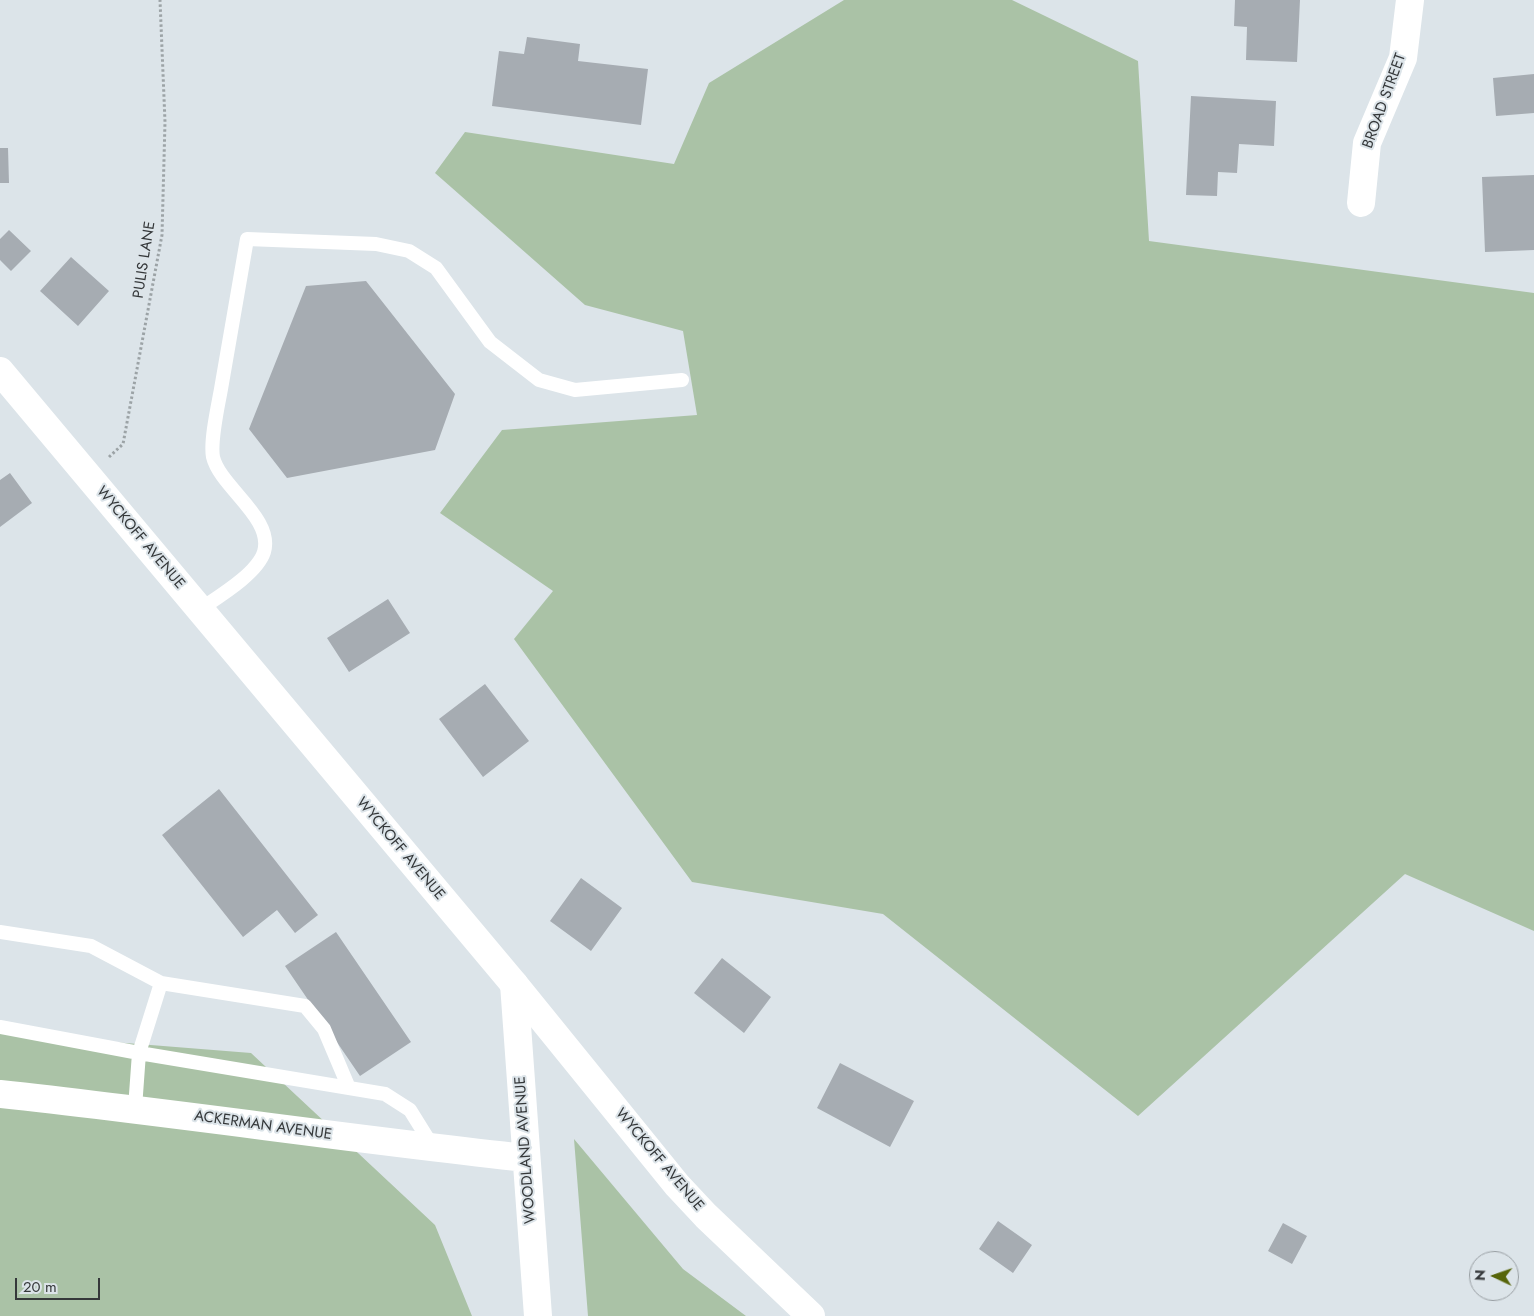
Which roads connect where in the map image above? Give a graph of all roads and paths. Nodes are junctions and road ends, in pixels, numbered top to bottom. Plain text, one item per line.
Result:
1 (160, 0) edge
2 (1410, 0) edge
3 (1360, 203) dead end
4 (0, 371) edge
5 (682, 380) dead end
6 (87, 475) junction
7 (199, 610) junction
8 (0, 932) edge
9 (161, 983) junction
10 (514, 984) junction
11 (0, 1027) edge
12 (139, 1053) junction
13 (349, 1088) junction
14 (0, 1094) edge
15 (135, 1108) junction
16 (433, 1148) junction
17 (526, 1158) junction
18 (538, 1316) edge
19 (811, 1316) edge

1 - 6 path, PULIS LANE
2 - 3 main road, BROAD STREET
4 - 6 main road, WYCKOFF AVENUE
5 - 7 lane
6 - 7 main road, WYCKOFF AVENUE
7 - 10 main road, WYCKOFF AVENUE
8 - 9 lane
9 - 12 lane
9 - 13 lane
10 - 17 main road, WOODLAND AVENUE
10 - 19 main road, WYCKOFF AVENUE
11 - 12 lane
12 - 13 lane
12 - 15 lane
13 - 16 lane
14 - 15 main road, ACKERMAN AVENUE
15 - 16 main road, ACKERMAN AVENUE
16 - 17 main road, ACKERMAN AVENUE
17 - 18 main road, WOODLAND AVENUE

